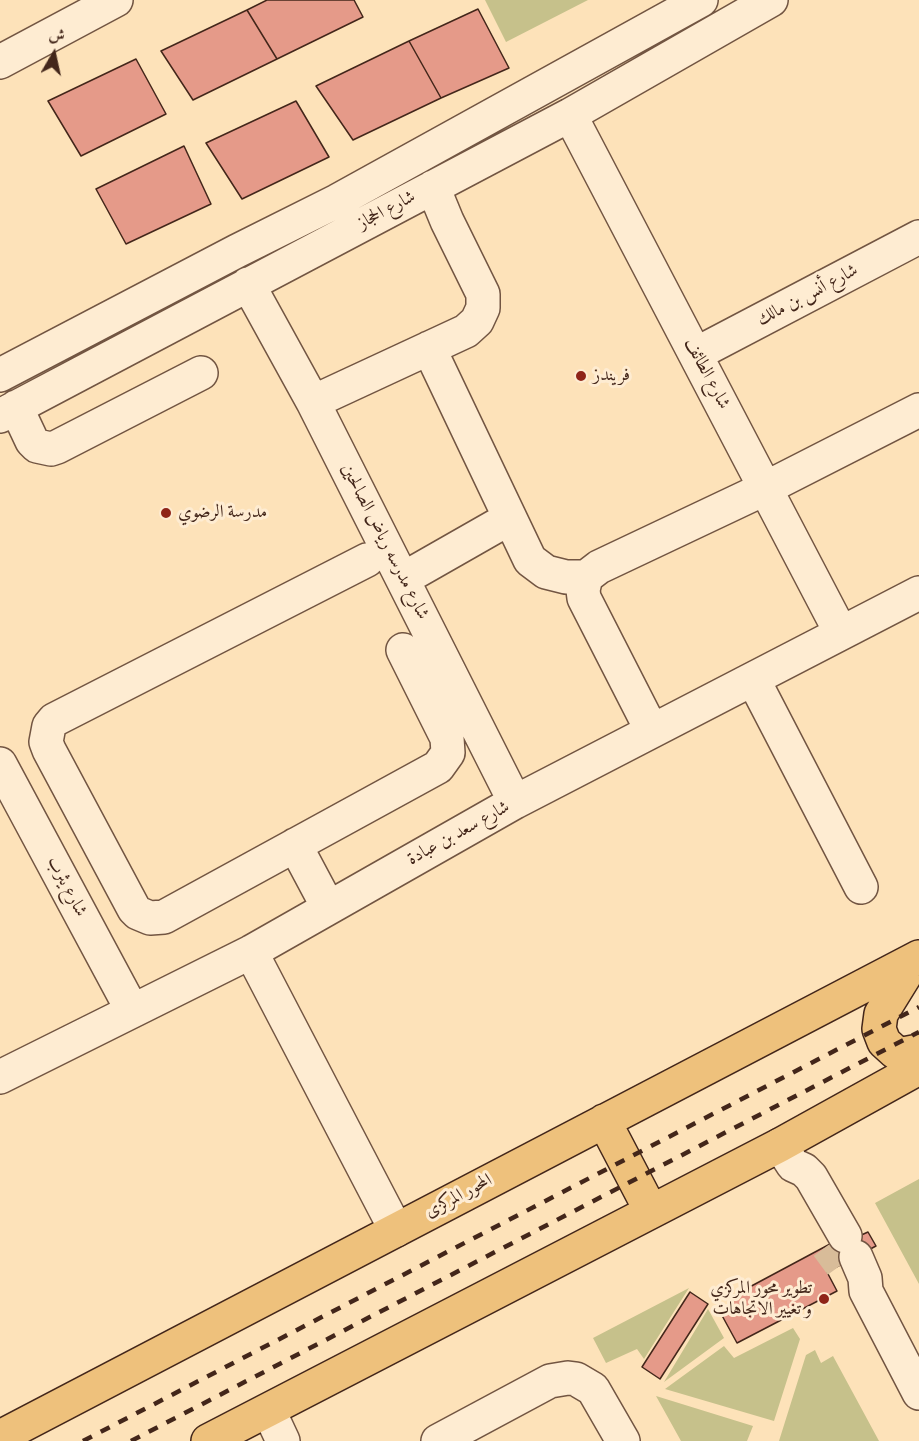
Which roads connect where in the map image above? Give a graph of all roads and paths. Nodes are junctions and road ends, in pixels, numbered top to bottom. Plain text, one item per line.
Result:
1 (116, 0) edge
2 (701, 0) edge
3 (770, 0) edge
4 (0, 62) edge
5 (570, 115) junction
6 (434, 187) junction
7 (919, 237) edge
8 (248, 284) junction
9 (429, 348) junction
10 (696, 354) junction
11 (201, 373) dead end
12 (0, 375) edge
13 (313, 402) junction
14 (919, 410) edge
15 (8, 411) edge
16 (766, 488) junction
17 (510, 518) junction
18 (367, 560) dead end
19 (586, 577) junction
20 (403, 579) junction
21 (919, 593) edge
22 (841, 633) junction
23 (403, 650) dead end
24 (753, 679) junction
25 (652, 731) junction
26 (0, 764) edge
27 (515, 802) junction
28 (295, 845) junction
29 (861, 886) dead end
30 (328, 908) junction
31 (251, 952) junction
32 (917, 958) edge
33 (132, 1010) junction
34 (919, 1051) edge
35 (919, 1068) edge
36 (0, 1077) edge
37 (604, 1121) junction
38 (787, 1155) junction
39 (651, 1211) junction
40 (396, 1230) junction
41 (919, 1392) edge
42 (259, 1424) edge
43 (0, 1437) edge
44 (208, 1441) edge
45 (283, 1441) edge
46 (438, 1441) edge
47 (623, 1441) edge

1 - 4 street
2 - 12 street, شارع الحجاز
3 - 5 street, شارع الحجاز
5 - 6 street, شارع الحجاز
5 - 10 street, شارع الطائف
6 - 8 street, شارع الحجاز
6 - 9 street
7 - 10 street, شارع أنس بن مالك
8 - 13 street, شارع مدرسه رياض الصالحين
8 - 15 street, شارع الحجاز
9 - 13 street
9 - 17 street
10 - 16 street, شارع الطائف
11 - 15 street
13 - 20 street, شارع مدرسه رياض الصالحين
14 - 16 street
16 - 19 street
16 - 22 street, شارع الطائف
17 - 19 street
17 - 20 street
18 - 28 street
19 - 25 street
20 - 27 street, شارع مدرسه رياض الصالحين
21 - 22 street, شارع سعد بن عبادة
22 - 24 street, شارع سعد بن عبادة
23 - 28 street
24 - 25 street, شارع سعد بن عبادة
24 - 29 street
25 - 27 street, شارع سعد بن عبادة
26 - 33 street, شارع يثرب
27 - 30 street, شارع سعد بن عبادة
28 - 30 street
30 - 31 street, شارع سعد بن عبادة
31 - 33 street, شارع سعد بن عبادة
31 - 40 street
32 - 34 main road
32 - 37 main road, المحور المركزى
33 - 36 street, شارع سعد بن عبادة
35 - 38 main road
37 - 39 main road
37 - 40 main road, المحور المركزى
38 - 39 main road
38 - 41 street
39 - 42 main road
40 - 43 main road, المحور المركزى
42 - 44 main road
42 - 45 street
46 - 47 street

